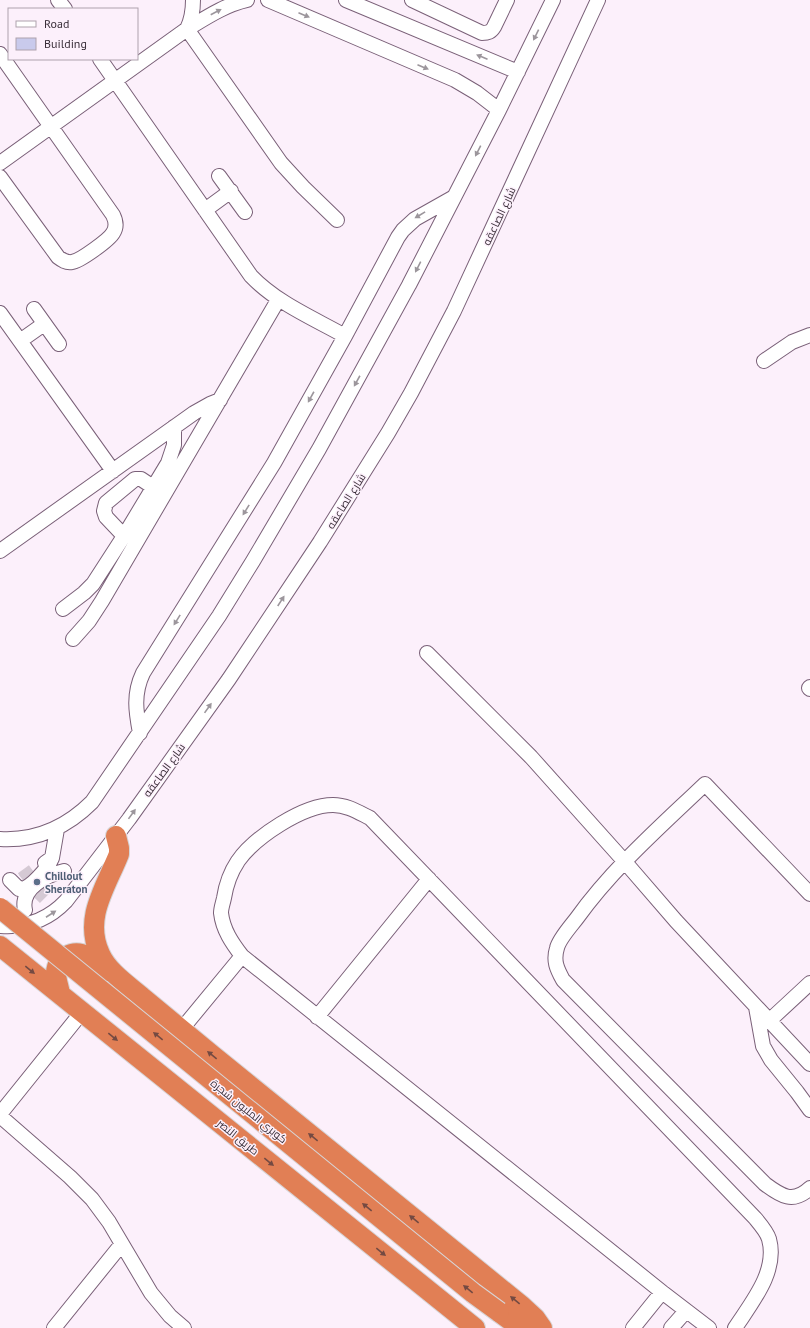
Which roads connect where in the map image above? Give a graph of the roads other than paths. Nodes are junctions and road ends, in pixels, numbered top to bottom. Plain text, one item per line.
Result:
1 (193, 0) edge
2 (247, 0) edge
3 (268, 0) edge
4 (346, 0) edge
5 (412, 0) edge
6 (507, 0) edge
7 (553, 0) edge
8 (598, 0) edge
9 (187, 28) junction
10 (0, 54) edge
11 (101, 60) edge
12 (518, 72) junction
13 (115, 81) junction
14 (499, 110) junction
15 (51, 127) junction
16 (0, 163) edge
17 (0, 176) edge
18 (219, 176) dead end
19 (231, 192) junction
20 (454, 197) junction
21 (204, 210) junction
22 (245, 212) dead end
23 (337, 220) dead end
24 (278, 300) junction
25 (34, 309) dead end
26 (0, 313) edge
27 (44, 324) junction
28 (810, 335) edge
29 (345, 336) junction
30 (20, 341) junction
31 (59, 344) dead end
32 (764, 361) dead end
33 (220, 400) junction
34 (174, 427) junction
35 (112, 471) junction
36 (153, 487) junction
37 (124, 536) junction
38 (0, 551) edge
39 (63, 609) dead end
40 (73, 639) dead end
41 (427, 653) dead end
42 (140, 733) junction
43 (57, 829) junction
44 (116, 836) junction
45 (0, 839) edge
46 (52, 858) junction
47 (625, 862) junction
48 (93, 866) junction
49 (64, 872) junction
50 (16, 876) edge
51 (429, 879) junction
52 (810, 894) edge
53 (0, 908) edge
54 (25, 910) junction
55 (28, 924) junction
56 (0, 926) edge
57 (0, 946) edge
58 (242, 956) junction
59 (117, 976) junction
60 (810, 983) edge
61 (60, 994) junction
62 (756, 1007) junction
63 (82, 1012) junction
64 (317, 1017) junction
65 (769, 1021) junction
66 (181, 1030) junction
67 (807, 1055) edge
68 (810, 1110) edge
69 (0, 1115) edge
70 (810, 1188) edge
71 (122, 1245) junction
72 (662, 1292) junction
73 (686, 1311) junction
74 (54, 1328) edge
75 (184, 1328) edge
76 (475, 1328) edge
77 (522, 1328) edge
78 (542, 1328) edge
79 (633, 1328) edge
80 (671, 1328) edge
81 (709, 1328) edge
82 (735, 1328) edge

1 - 9 street
9 -> 2 street
3 -> 14 street
12 -> 4 street
5 - 6 street
7 -> 12 street
44 -> 8 street, شارع الصاعقه
9 - 13 street
9 - 23 street
10 - 15 street
11 - 13 street
12 - 14 street
13 - 15 street
13 - 21 street
14 -> 20 street
15 - 16 street
15 - 17 street
18 - 19 street
19 - 21 street
19 - 22 street
20 -> 29 street
20 -> 42 street
21 - 24 street
24 - 29 street
24 - 33 street
25 - 27 street
26 - 30 street
27 - 30 street
27 - 31 street
28 - 32 street
29 -> 42 street
30 - 35 street
33 - 34 street
33 - 40 street
34 - 35 street
34 - 36 street
35 - 38 street
36 - 37 street
36 - 37 street
37 - 39 street
41 - 47 street
42 - 43 street
43 - 45 street
43 - 46 street
44 - 48 street, شارع الصاعقه
44 - 59 highway
46 - 50 street
46 - 50 street
47 - 52 street
47 - 62 street
47 - 70 street
48 - 49 street
55 -> 48 street, شارع الصاعقه
49 - 54 street
49 - 54 street
51 - 58 street
51 - 64 street
51 - 82 street
77 -> 53 highway, كوبري المليون شجرة, bridge
54 - 55 street
55 - 56 street, شارع الصاعقه
57 -> 61 highway, طريق النصر
58 - 64 street
58 - 66 street
59 - 61 highway
59 - 66 highway
60 - 65 street
61 - 63 highway, طريق النصر
62 - 65 street
62 - 68 street
63 - 69 street
63 -> 76 highway, طريق النصر
64 - 72 street
65 - 67 street
78 -> 66 highway
69 - 71 street
71 - 74 street
71 - 75 street
72 - 73 street
72 - 79 street
73 - 80 street
73 - 81 street

